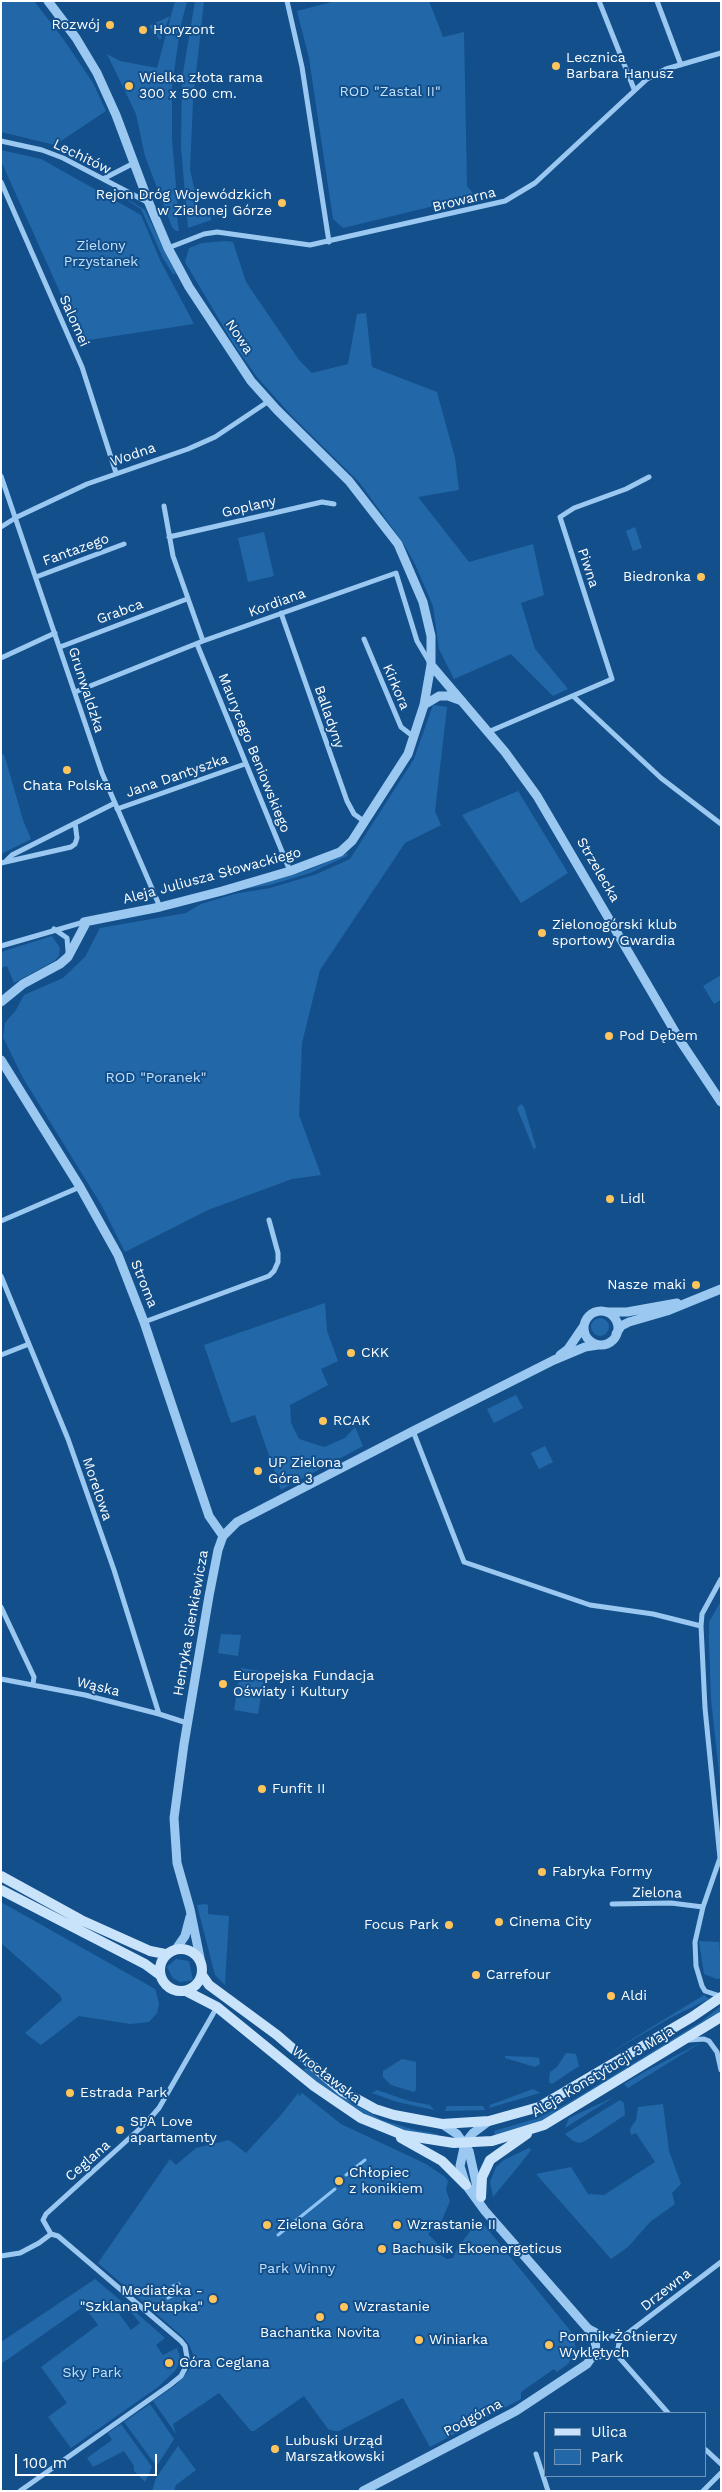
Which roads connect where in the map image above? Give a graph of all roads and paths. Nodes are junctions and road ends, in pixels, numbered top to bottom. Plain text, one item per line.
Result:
1 (48, 1) edge
2 (287, 1) edge
3 (599, 1) edge
4 (657, 1) edge
5 (721, 53) edge
6 (681, 65) junction
7 (634, 89) junction
8 (1, 141) edge
9 (134, 163) junction
10 (103, 179) junction
11 (1, 182) edge
12 (148, 203) junction
13 (329, 242) junction
14 (168, 248) junction
15 (269, 401) junction
16 (116, 473) junction
17 (1, 476) edge
18 (649, 477) dead end
19 (334, 504) dead end
20 (164, 506) dead end
21 (17, 516) junction
22 (1, 527) edge
23 (169, 537) junction
24 (124, 544) dead end
25 (36, 576) junction
26 (187, 599) junction
27 (281, 614) junction
28 (55, 633) junction
29 (364, 640) dead end
30 (203, 641) junction
31 (197, 644) junction
32 (60, 647) junction
33 (1, 658) edge
34 (432, 665) junction
35 (75, 692) junction
36 (573, 696) junction
37 (463, 701) junction
38 (424, 704) junction
39 (488, 732) junction
40 (414, 737) junction
41 (245, 764) junction
42 (116, 806) junction
43 (365, 822) junction
44 (75, 823) junction
45 (721, 824) edge
46 (4, 862) edge
47 (290, 871) junction
48 (160, 906) junction
49 (84, 922) junction
50 (54, 929) junction
51 (1, 946) edge
52 (68, 957) junction
53 (1, 1002) edge
54 (1, 1060) edge
55 (721, 1102) edge
56 (80, 1187) junction
57 (269, 1220) dead end
58 (1, 1221) edge
59 (1, 1276) edge
60 (721, 1289) edge
61 (687, 1302) junction
62 (608, 1312) junction
63 (144, 1322) junction
64 (583, 1327) junction
65 (616, 1334) junction
66 (30, 1344) junction
67 (598, 1345) junction
68 (1, 1355) edge
69 (554, 1360) junction
70 (413, 1431) junction
71 (223, 1536) junction
72 (721, 1579) edge
73 (1, 1607) edge
74 (701, 1626) junction
75 (1, 1679) edge
76 (33, 1684) junction
77 (159, 1714) junction
78 (188, 1723) junction
79 (1, 1876) edge
80 (1, 1890) edge
81 (612, 1904) dead end
82 (702, 1907) junction
83 (190, 1909) junction
84 (176, 1949) junction
85 (165, 1954) junction
86 (200, 1958) junction
87 (160, 1975) junction
88 (202, 1975) junction
89 (186, 1991) junction
90 (721, 1996) edge
91 (217, 2007) junction
92 (721, 2017) edge
93 (684, 2041) junction
94 (721, 2070) edge
95 (489, 2122) junction
96 (442, 2124) junction
97 (468, 2124) joint
98 (382, 2128) junction
99 (532, 2130) junction
100 (464, 2143) junction
101 (466, 2185) junction
102 (481, 2197) junction
103 (485, 2211) junction
104 (51, 2234) junction
105 (1, 2256) edge
106 (721, 2262) edge
107 (583, 2324) junction
108 (624, 2336) junction
109 (617, 2355) junction
110 (590, 2360) junction
111 (667, 2412) edge
112 (707, 2451) edge
113 (536, 2454) dead end
114 (721, 2464) edge
115 (721, 2473) edge
116 (20, 2491) edge
117 (364, 2491) edge
118 (548, 2491) edge
119 (703, 2491) edge

1 - 9 street, Nowa
2 - 13 street
3 - 7 street
4 - 6 street
5 - 6 street, Browarna
6 - 7 street, Browarna
7 - 13 street, Browarna
8 - 10 street, Lechitów
9 - 10 street
9 - 12 street, Nowa
10 - 12 street, Lechitów
11 - 16 street, Salomei
12 - 14 street, Nowa
13 - 14 street, Browarna
14 - 15 street, Nowa
15 - 16 street, Wodna
15 - 34 street, Nowa
16 - 21 street, Wodna
17 - 21 street, Grunwaldzka
18 - 36 street, Piwna
19 - 23 street, Goplany
20 - 23 street
21 - 22 street, Wodna
21 - 25 street, Grunwaldzka
23 - 26 street
24 - 25 street, Fantazego
25 - 28 street, Grunwaldzka
26 - 30 street
26 - 32 street, Grabca
27 - 30 street, Kordiana
27 - 34 street, Kordiana
27 - 43 street, Balladyny
28 - 32 street, Grunwaldzka
28 - 33 street
29 - 40 street, Kirkora
30 - 31 street, Kordiana
31 - 35 street, Kordiana
31 - 41 street, Maurycego Beniowskiego
32 - 35 street, Grunwaldzka
34 - 37 street, Strzelecka
34 - 38 street, Aleja Juliusza Słowackiego
35 - 42 street, Grunwaldzka
36 - 39 street, Piwna
36 - 45 street
37 - 38 street
37 - 39 street, Strzelecka
38 - 40 street, Aleja Juliusza Słowackiego
39 - 55 street, Strzelecka
40 - 43 street, Aleja Juliusza Słowackiego
41 - 42 street, Jana Dantyszka
41 - 47 street, Maurycego Beniowskiego
42 - 44 street, Jana Dantyszka
42 - 48 street, Grunwaldzka
43 - 47 street, Aleja Juliusza Słowackiego
44 - 46 street, Jana Dantyszka
44 - 46 street
47 - 48 street, Aleja Juliusza Słowackiego
48 - 49 street, Aleja Juliusza Słowackiego
49 - 50 street, Aleja Juliusza Słowackiego
49 - 52 street
50 - 51 street, Aleja Juliusza Słowackiego
50 - 52 street
52 - 53 street
54 - 56 street, Stroma
56 - 58 street
56 - 63 street, Stroma
57 - 63 street
59 - 66 street, Morelowa
60 - 61 street
61 - 62 street
61 - 65 street
62 - 64 street
62 - 65 street
63 - 71 street, Stroma
64 - 67 street
64 - 69 street, Henryka Sienkiewicza
65 - 67 street
66 - 68 street
66 - 77 street, Morelowa
67 - 69 street, Henryka Sienkiewicza
69 - 70 street, Henryka Sienkiewicza
70 - 71 street, Henryka Sienkiewicza
70 - 74 street
71 - 78 street, Henryka Sienkiewicza
72 - 74 street
73 - 76 street
74 - 82 street
75 - 76 street, Wąska
76 - 77 street, Wąska
77 - 78 street, Wąska
78 - 83 street, Henryka Sienkiewicza
79 - 85 main road
80 - 87 main road
81 - 82 street, Zielona
82 - 90 street
83 - 84 street, Henryka Sienkiewicza
83 - 86 street, Henryka Sienkiewicza
84 - 85 main road
84 - 86 main road
85 - 87 main road
86 - 88 main road
87 - 89 main road
88 - 89 main road
88 - 96 main road, Wrocławska
89 - 91 main road, Wrocławska
90 - 95 main road, Aleja Konstytucji 3 Maja
91 - 98 main road, Wrocławska
91 - 104 street, Ceglana
92 - 93 main road, Aleja Konstytucji 3 Maja
93 - 94 street
93 - 99 main road, Aleja Konstytucji 3 Maja
95 - 97 main road, Aleja Konstytucji 3 Maja
95 - 100 street
96 - 97 main road, Wrocławska
96 - 100 street
98 - 100 main road, Wrocławska
98 - 101 main road
99 - 100 main road, Aleja Konstytucji 3 Maja
99 - 102 main road
100 - 101 street
100 - 102 street
101 - 103 street
102 - 103 street
103 - 107 street
104 - 105 street
104 - 116 street
106 - 108 street, Drzewna
107 - 108 street
107 - 110 street
108 - 109 street
109 - 110 street
109 - 111 street
110 - 117 street, Podgórna
112 - 114 street
113 - 118 street
115 - 119 street

